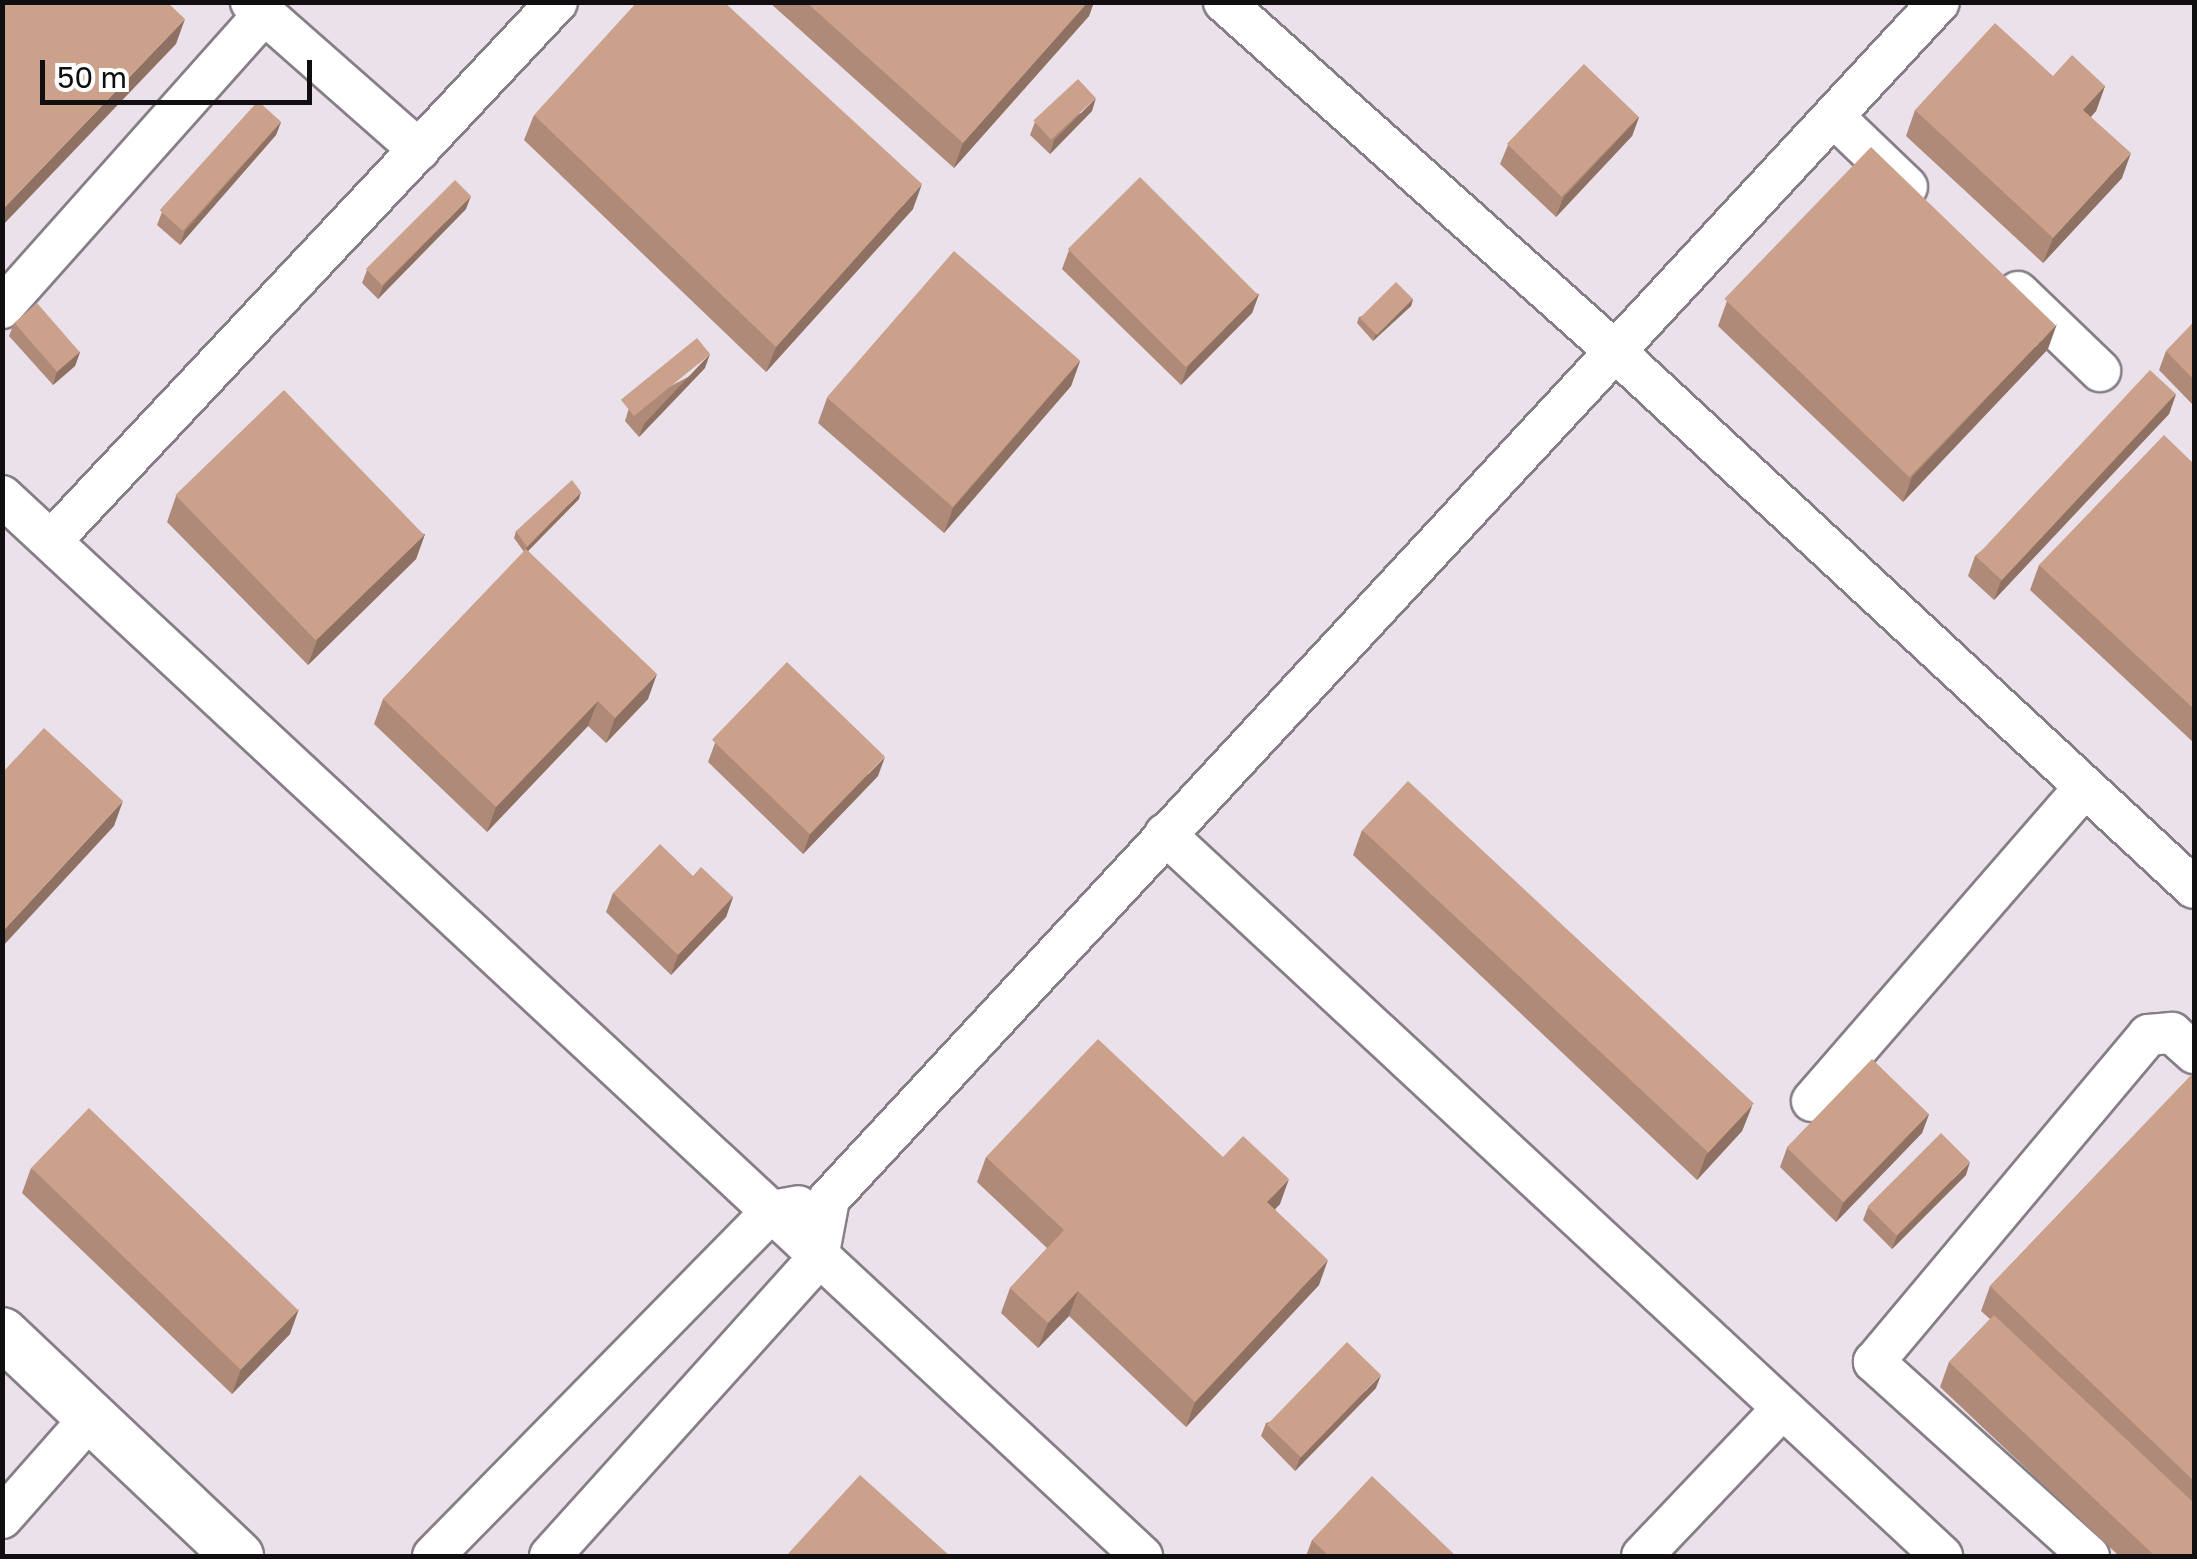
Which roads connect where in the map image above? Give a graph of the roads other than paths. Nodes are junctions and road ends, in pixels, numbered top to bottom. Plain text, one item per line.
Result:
1 (558, 2) edge
2 (1224, 2) edge
3 (1939, 2) edge
4 (257, 8) edge
5 (1834, 117) junction
6 (419, 150) junction
7 (1932, 211) edge
8 (1988, 264) edge
9 (2, 308) edge
10 (1618, 354) junction
11 (2100, 371) dead end
12 (2, 496) edge
13 (51, 541) junction
14 (2084, 788) junction
15 (1165, 834) junction
16 (2192, 882) edge
17 (2194, 1053) edge
18 (1812, 1101) dead end
19 (829, 1199) junction
20 (772, 1212) junction
21 (818, 1258) junction
22 (2, 1333) edge
23 (1782, 1409) junction
24 (91, 1418) junction
25 (2, 1518) edge
26 (238, 1556) edge
27 (433, 1556) edge
28 (550, 1556) edge
29 (1142, 1556) edge
30 (1642, 1556) edge
31 (1942, 1556) edge
32 (2088, 1556) edge

1 - 6 lane
2 - 10 lane
3 - 5 lane
4 - 6 lane
4 - 9 lane
5 - 7 lane
5 - 10 lane
6 - 13 lane
8 - 11 lane
10 - 14 lane
10 - 15 lane
12 - 13 lane
13 - 20 lane
14 - 16 lane
14 - 18 lane
15 - 19 lane
15 - 23 lane
17 - 32 lane
19 - 20 lane
19 - 21 lane
20 - 21 lane
20 - 27 lane
21 - 28 lane
21 - 29 lane
22 - 24 main road
23 - 30 lane
23 - 31 lane
24 - 25 lane
24 - 26 main road

